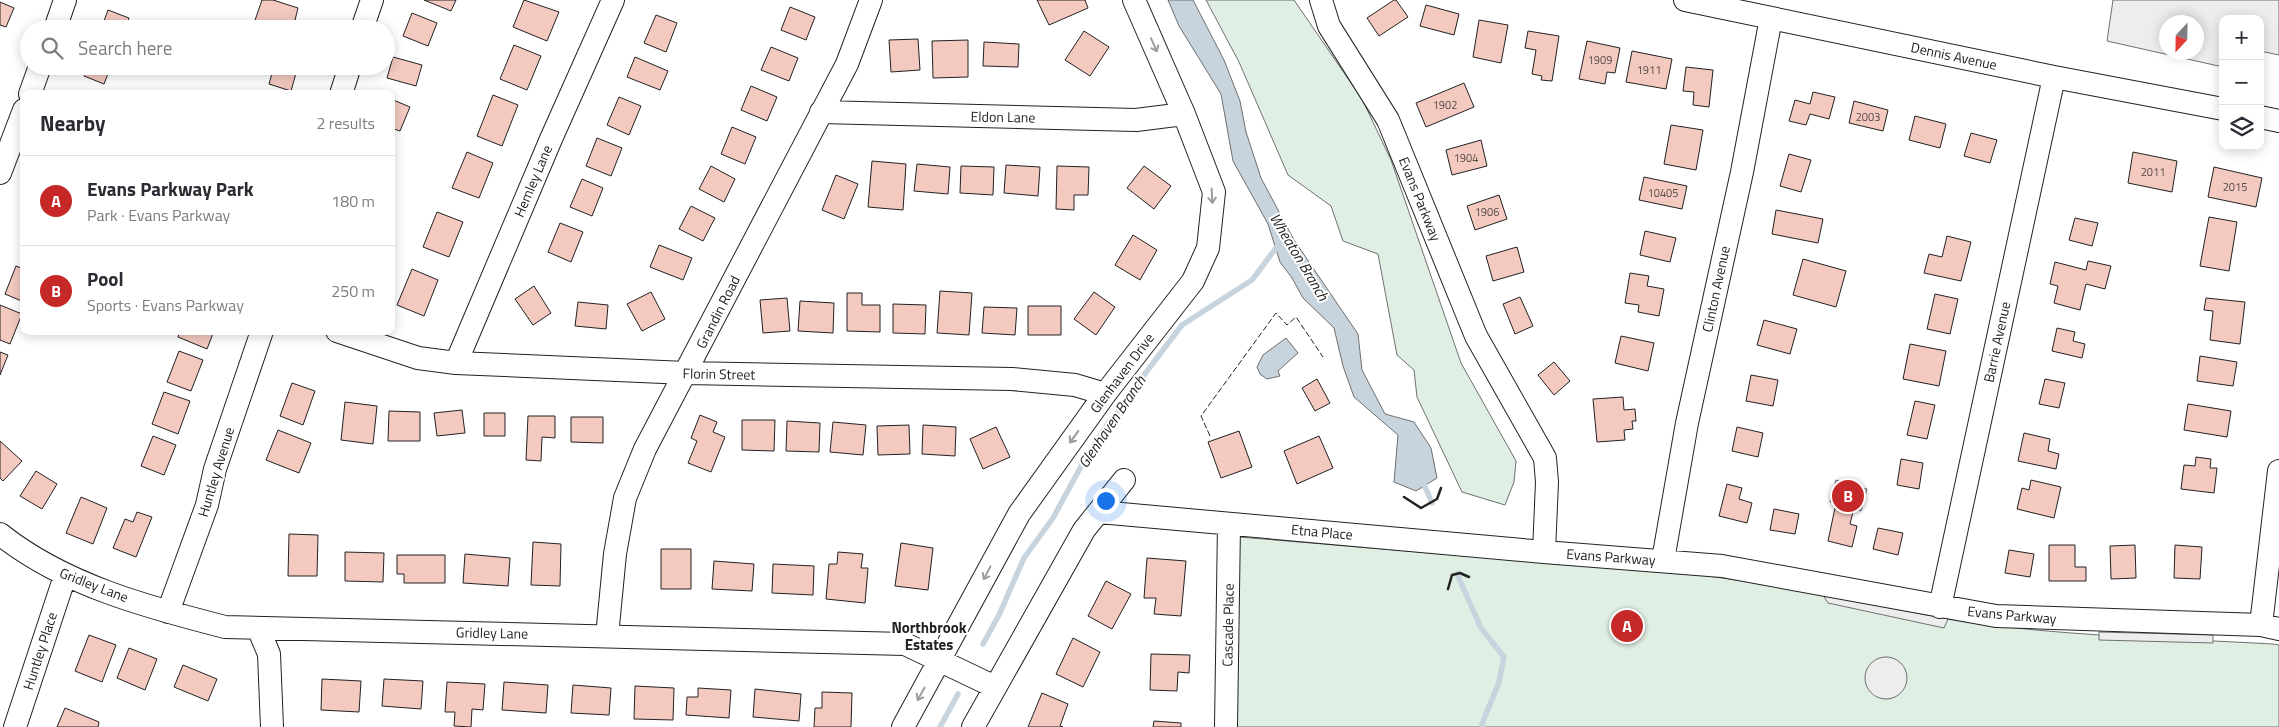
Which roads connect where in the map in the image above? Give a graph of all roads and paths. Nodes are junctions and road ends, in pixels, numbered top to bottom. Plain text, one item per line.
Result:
1 (65, 0) edge
2 (372, 0) edge
3 (613, 0) edge
4 (871, 0) edge
5 (1134, 0) edge
6 (1321, 0) edge
7 (1685, 0) edge
8 (1771, 18) junction
9 (57, 20) edge
10 (365, 20) edge
11 (37, 75) edge
12 (347, 75) edge
13 (2054, 77) junction
14 (31, 90) edge
15 (342, 90) edge
16 (2219, 108) edge
17 (821, 112) junction
18 (1184, 114) junction
19 (2264, 118) edge
20 (20, 120) edge
21 (2279, 121) edge
22 (0, 173) edge
23 (261, 335) edge
24 (349, 335) edge
25 (456, 363) junction
26 (686, 373) junction
27 (1105, 394) junction
28 (2279, 471) edge
29 (1124, 480) dead end
30 (1099, 512) junction
31 (1230, 524) junction
32 (0, 534) edge
33 (1544, 552) junction
34 (1663, 560) junction
35 (65, 576) junction
36 (1940, 607) junction
37 (168, 612) junction
38 (2270, 627) edge
39 (258, 628) junction
40 (607, 636) junction
41 (940, 661) junction
42 (995, 687) junction
43 (15, 727) edge
44 (272, 727) edge
45 (903, 727) edge
46 (973, 727) edge
47 (1226, 727) edge

1 - 9 street
2 - 10 street
3 - 25 street, Hemley Lane
4 - 17 street, Grandin Road
5 -> 18 street, Glenhaven Drive
6 - 33 street, Evans Parkway
7 - 8 street, Dennis Avenue
8 - 13 street, Dennis Avenue
8 - 34 street, Clinton Avenue
11 - 14 street
12 - 15 street
13 - 16 street, Dennis Avenue
13 - 36 street, Barrie Avenue
17 - 18 street, Eldon Lane
17 - 26 street, Grandin Road
18 -> 27 street, Glenhaven Drive
19 - 21 street
20 - 22 street
23 - 37 street, Huntley Avenue
24 - 25 street, Florin Street
25 - 26 street, Florin Street
26 - 27 street, Florin Street
26 - 40 street, Grandin Road
27 -> 41 street, Glenhaven Drive
28 - 38 street
29 - 30 street
30 - 31 street, Etna Place
30 - 42 street
31 - 33 street, Etna Place
31 - 47 street, Cascade Place
32 - 35 street, Gridley Lane
33 - 34 street, Evans Parkway
34 - 36 street, Evans Parkway
35 - 37 street, Gridley Lane
35 - 43 street, Huntley Place
36 - 38 street, Evans Parkway
37 - 39 street, Gridley Lane
39 - 40 street, Gridley Lane
39 - 44 street
40 - 41 street, Gridley Lane
41 - 42 street, Gridley Lane
41 -> 45 street, Glenhaven Drive
42 - 46 street

